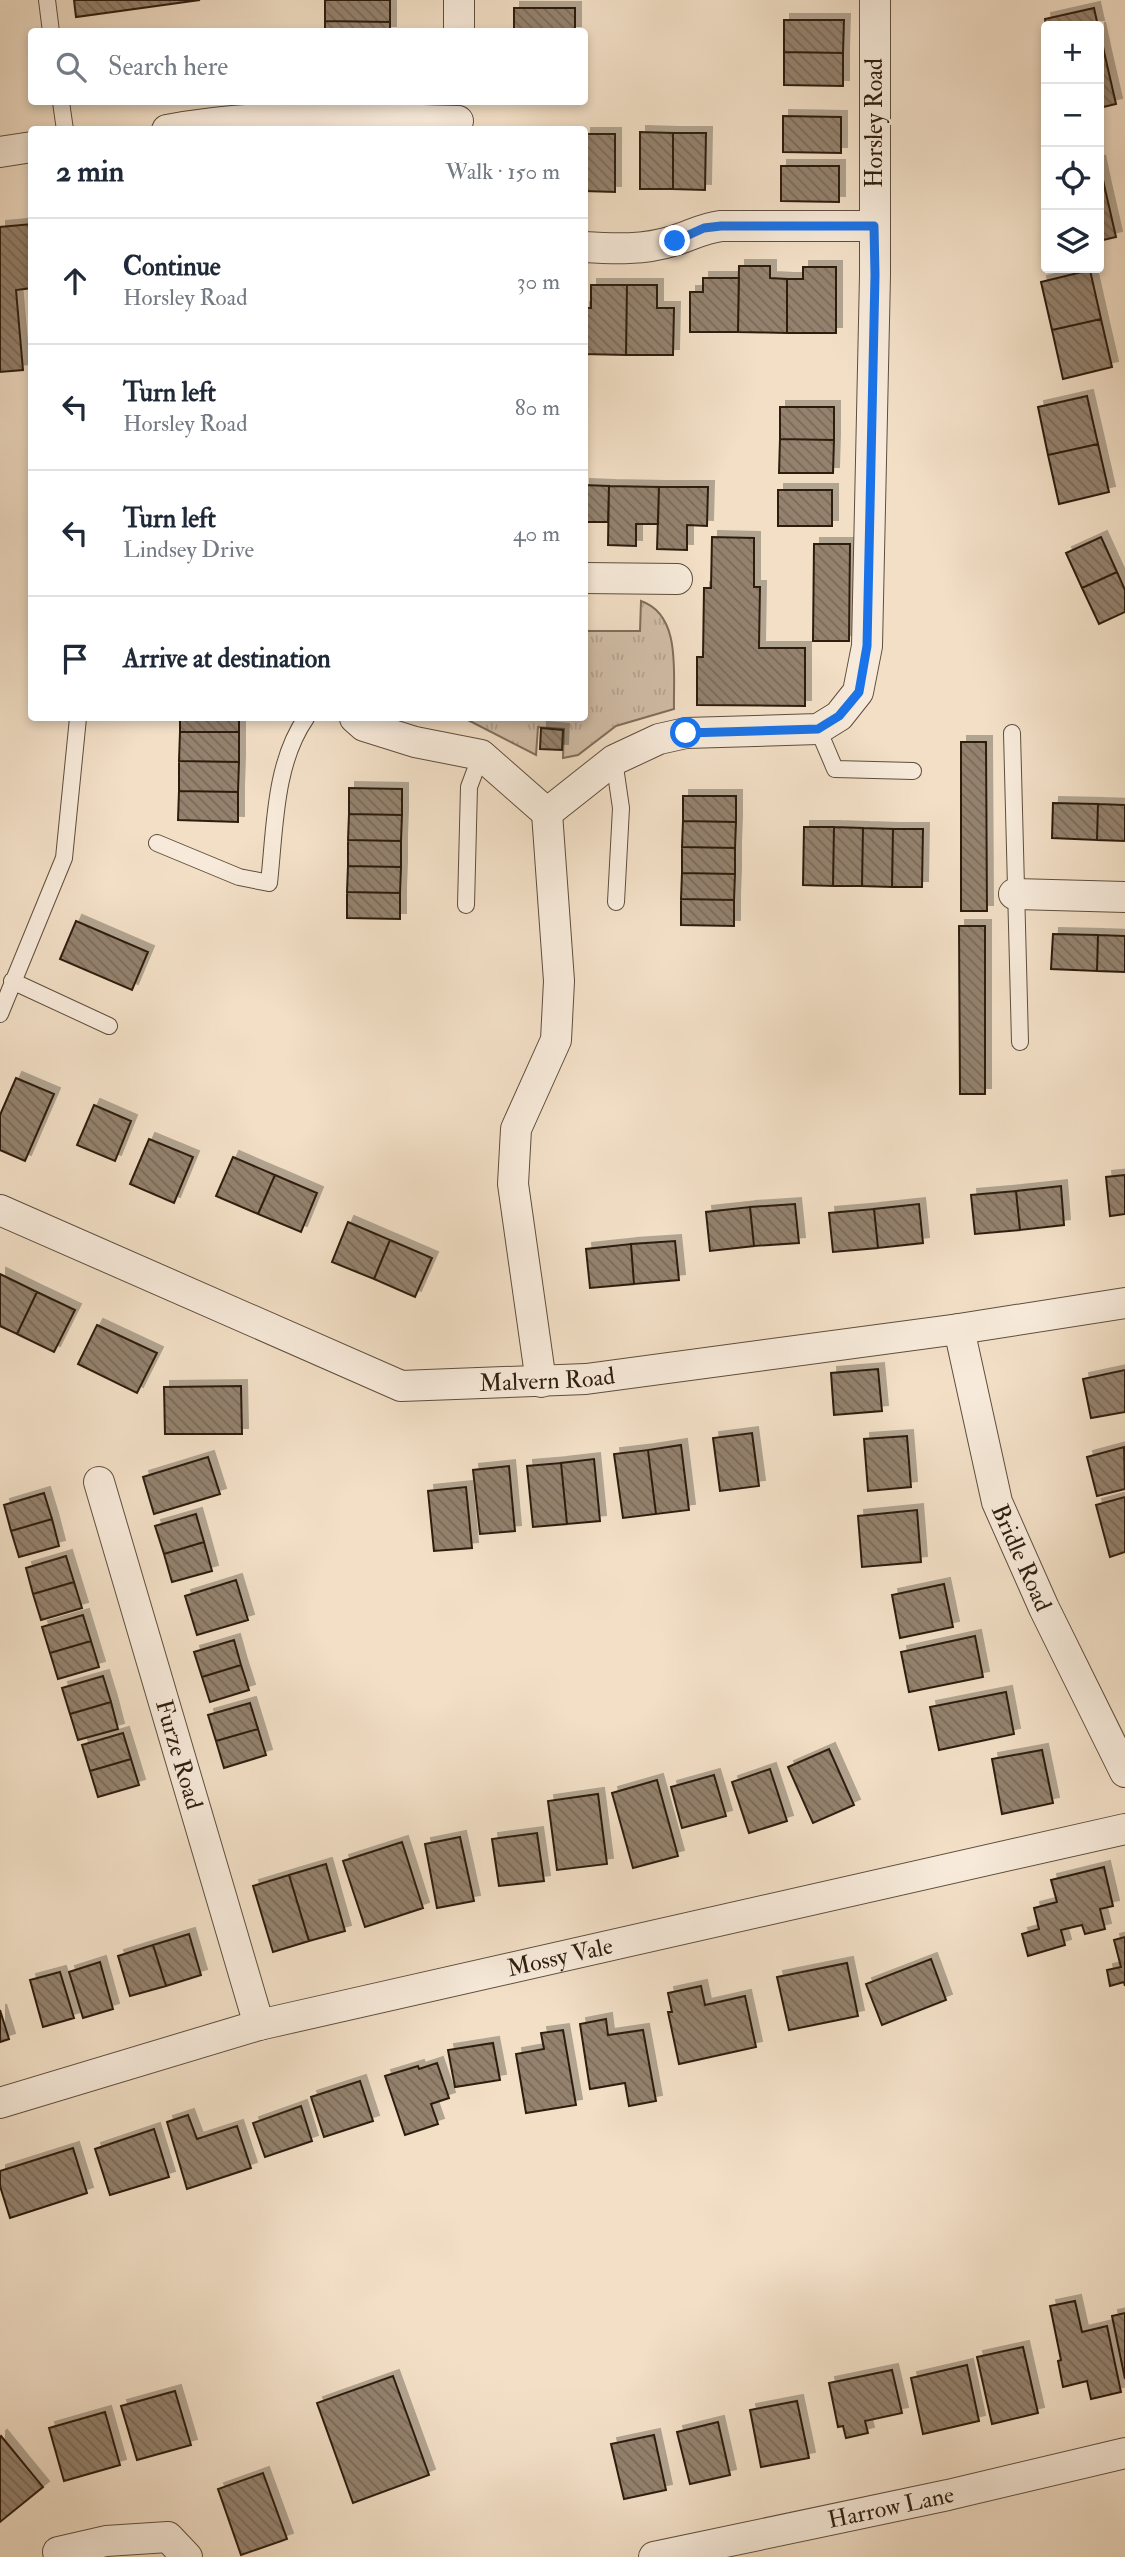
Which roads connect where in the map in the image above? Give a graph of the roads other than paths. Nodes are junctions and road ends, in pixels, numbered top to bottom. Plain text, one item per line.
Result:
1 (47, 0) edge
2 (459, 0) edge
3 (875, 0) edge
4 (50, 28) edge
5 (459, 28) edge
6 (61, 105) edge
7 (459, 117) edge
8 (64, 126) edge
9 (185, 126) edge
10 (28, 148) edge
11 (0, 152) edge
12 (874, 226) junction
13 (588, 247) edge
14 (588, 578) edge
15 (677, 579) dead end
16 (78, 721) edge
17 (304, 721) edge
18 (358, 721) edge
19 (818, 729) junction
20 (1012, 733) dead end
21 (481, 755) junction
22 (614, 760) junction
23 (913, 771) dead end
24 (547, 813) junction
25 (157, 843) dead end
26 (1014, 894) junction
27 (1125, 897) edge
28 (616, 902) dead end
29 (466, 905) dead end
30 (12, 981) junction
31 (0, 1014) edge
32 (109, 1026) dead end
33 (1020, 1042) dead end
34 (0, 1210) edge
35 (1125, 1303) edge
36 (959, 1329) junction
37 (541, 1382) junction
38 (99, 1482) dead end
39 (1125, 1772) edge
40 (1125, 1829) edge
41 (259, 2025) junction
42 (0, 2103) edge
43 (1125, 2453) edge
44 (58, 2552) dead end
45 (187, 2557) edge
46 (654, 2557) edge

1 - 4 lane
2 - 5 street
3 - 12 street, Horsley Road
6 - 8 lane
7 - 9 street
10 - 11 street
12 - 13 street
12 - 19 street, Horsley Road
14 - 15 street
16 - 30 lane
17 - 25 lane
18 - 21 street
19 - 22 street
19 - 23 lane
20 - 26 lane
21 - 24 street
21 - 29 lane
22 - 24 street
22 - 28 lane
24 - 37 street
26 - 27 street
26 - 33 lane
30 - 31 lane
30 - 32 lane
34 - 37 street, Malvern Road
35 - 36 street, Malvern Road
36 - 37 street, Malvern Road
36 - 39 street, Bridle Road
38 - 41 street, Furze Road
40 - 41 street, Mossy Vale
41 - 42 street, Mossy Vale
43 - 46 street, Harrow Lane
44 - 45 street

